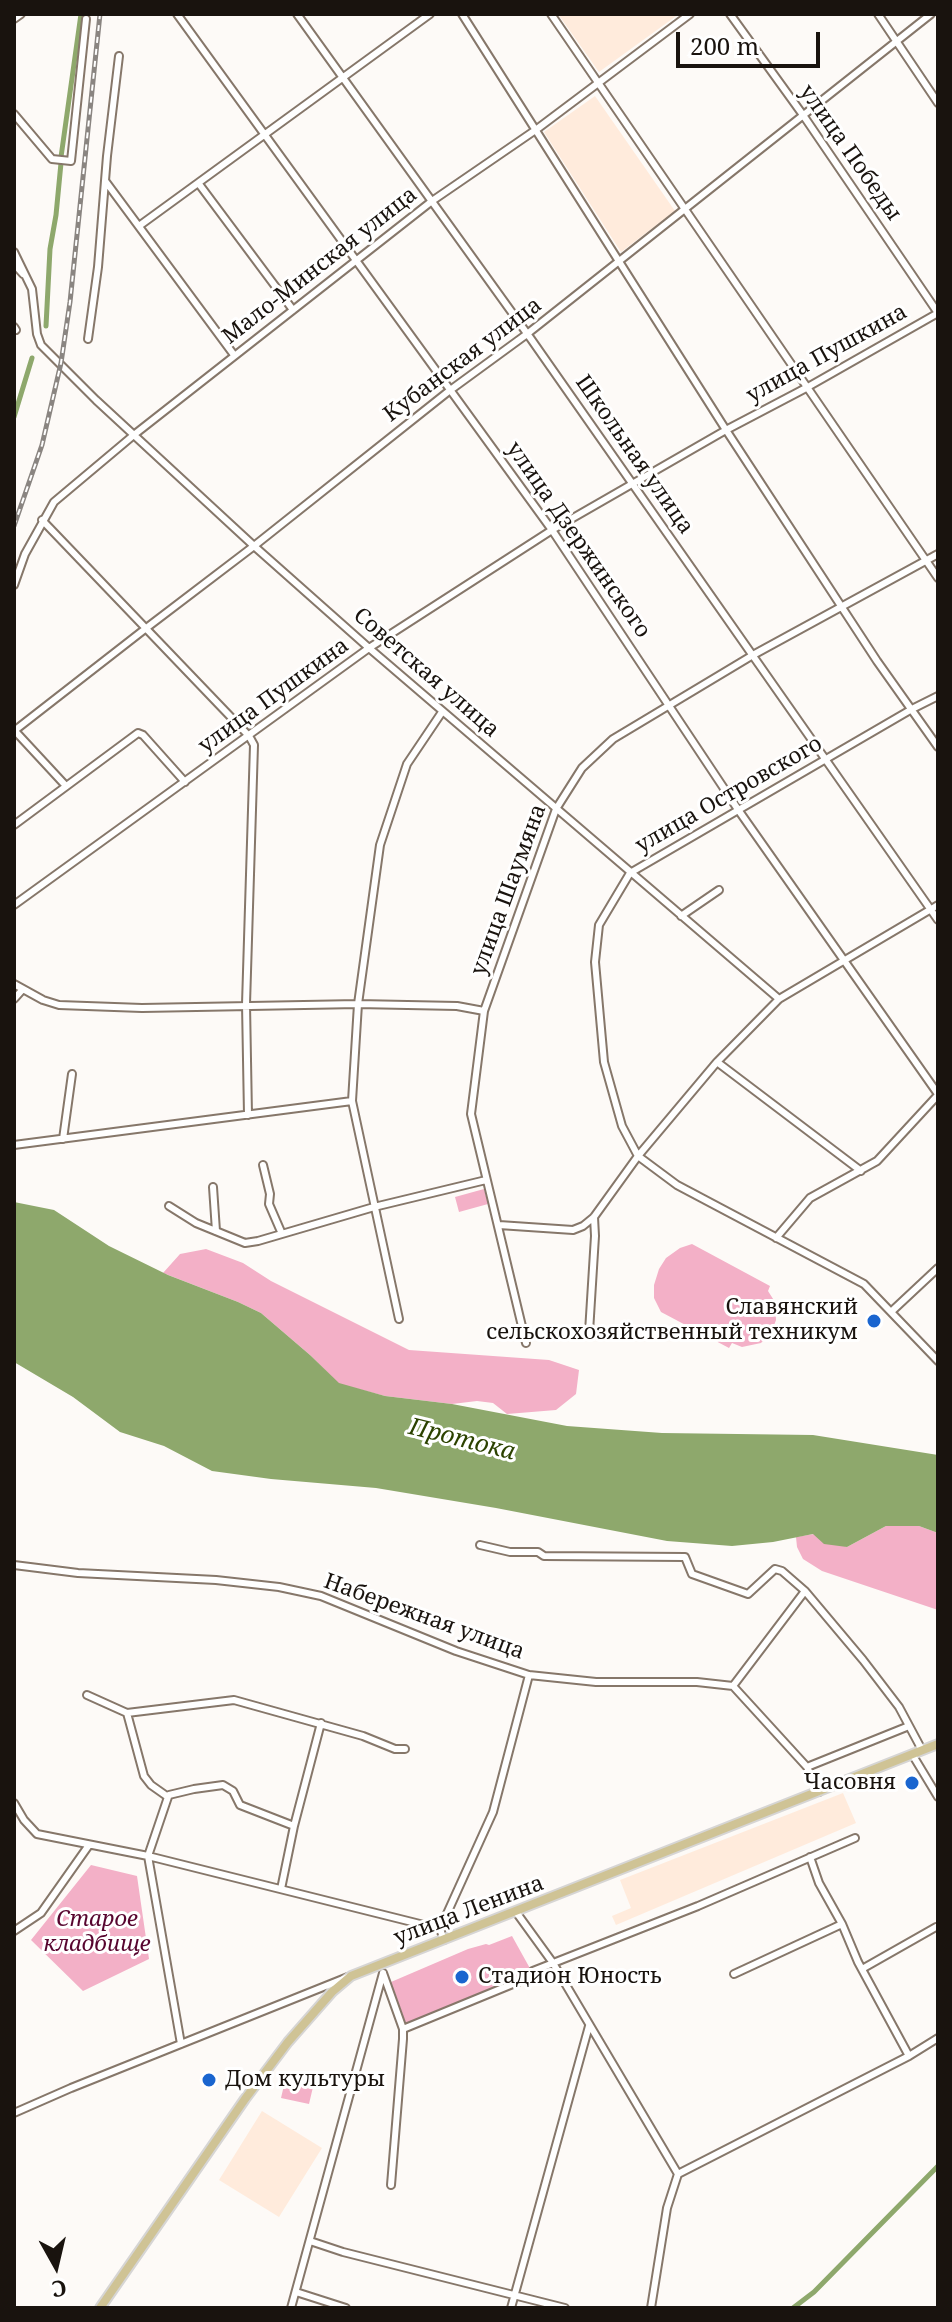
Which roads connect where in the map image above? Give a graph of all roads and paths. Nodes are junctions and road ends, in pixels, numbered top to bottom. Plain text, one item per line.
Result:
1 (21, 14) edge
2 (177, 14) edge
3 (297, 14) edge
4 (430, 14) edge
5 (462, 14) edge
6 (551, 14) edge
7 (690, 14) edge
8 (730, 14) edge
9 (878, 14) edge
10 (931, 14) edge
11 (14, 19) edge
12 (86, 19) dead end
13 (896, 40) junction
14 (119, 56) dead end
15 (343, 77) junction
16 (597, 83) junction
17 (938, 103) edge
18 (14, 114) edge
19 (803, 115) junction
20 (537, 129) junction
21 (265, 135) junction
22 (106, 182) junction
23 (199, 184) junction
24 (432, 201) junction
25 (685, 208) junction
26 (139, 226) junction
27 (15, 259) edge
28 (357, 261) junction
29 (619, 261) junction
30 (293, 310) junction
31 (938, 313) edge
32 (527, 334) junction
33 (88, 339) dead end
34 (234, 355) junction
35 (806, 388) junction
36 (449, 391) junction
37 (726, 430) junction
38 (135, 434) junction
39 (631, 483) junction
40 (42, 520) junction
41 (552, 530) junction
42 (254, 546) junction
43 (938, 554) edge
44 (926, 560) junction
45 (938, 578) edge
46 (14, 585) edge
47 (841, 606) junction
48 (145, 629) junction
49 (369, 648) junction
50 (753, 655) junction
51 (938, 696) edge
52 (670, 705) junction
53 (912, 709) junction
54 (442, 712) junction
55 (14, 731) edge
56 (249, 736) junction
57 (938, 747) edge
58 (825, 760) junction
59 (185, 782) junction
60 (66, 786) junction
61 (556, 809) junction
62 (739, 811) junction
63 (14, 825) edge
64 (630, 873) junction
65 (719, 890) dead end
66 (14, 905) edge
67 (938, 905) edge
68 (931, 910) junction
69 (681, 916) junction
70 (938, 920) edge
71 (844, 961) junction
72 (14, 984) edge
73 (23, 989) junction
74 (14, 999) edge
75 (779, 999) junction
76 (246, 1004) junction
77 (358, 1004) junction
78 (484, 1011) junction
79 (717, 1062) junction
80 (72, 1074) dead end
81 (938, 1094) edge
82 (352, 1101) junction
83 (248, 1115) junction
84 (63, 1139) junction
85 (14, 1145) edge
86 (638, 1156) junction
87 (263, 1165) dead end
88 (861, 1171) junction
89 (486, 1180) junction
90 (213, 1187) dead end
91 (169, 1206) dead end
92 (374, 1207) junction
93 (594, 1217) junction
94 (499, 1225) junction
95 (216, 1231) junction
96 (282, 1234) junction
97 (776, 1238) junction
98 (938, 1268) edge
99 (892, 1311) junction
100 (399, 1319) dead end
101 (589, 1332) dead end
102 (526, 1343) dead end
103 (938, 1361) edge
104 (480, 1545) dead end
105 (14, 1565) edge
106 (805, 1591) junction
107 (529, 1675) junction
108 (733, 1686) junction
109 (87, 1695) dead end
110 (127, 1713) junction
111 (321, 1723) junction
112 (909, 1726) junction
113 (938, 1744) edge
114 (405, 1749) dead end
115 (922, 1750) junction
116 (912, 1754) junction
117 (807, 1767) junction
118 (819, 1792) junction
119 (168, 1797) junction
120 (938, 1797) edge
121 (14, 1803) edge
122 (294, 1826) junction
123 (855, 1838) dead end
124 (89, 1845) junction
125 (148, 1856) junction
126 (810, 1857) junction
127 (281, 1889) junction
128 (516, 1912) junction
129 (842, 1924) junction
130 (936, 1927) edge
131 (440, 1929) junction
132 (14, 1931) edge
133 (444, 1940) junction
134 (388, 1962) junction
135 (553, 1963) junction
136 (862, 1969) junction
137 (383, 1973) junction
138 (734, 1974) dead end
139 (331, 1988) junction
140 (589, 2026) junction
141 (403, 2029) junction
142 (938, 2038) edge
143 (181, 2044) junction
144 (909, 2056) junction
145 (14, 2113) edge
146 (678, 2174) junction
147 (391, 2185) dead end
148 (310, 2241) junction
149 (296, 2292) junction
150 (516, 2295) junction
151 (100, 2308) edge
152 (291, 2308) edge
153 (346, 2308) edge
154 (511, 2308) edge
155 (565, 2308) edge
156 (651, 2308) edge

1 - 11 street
2 - 21 street, улица Дзержинского
3 - 15 street, Школьная улица
4 - 15 street
5 - 20 street
6 - 16 street
7 - 16 street, Мало-Минская улица
8 - 19 street, улица Победы
9 - 13 street
10 - 13 street, Кубанская улица
12 - 18 street
13 - 17 street
13 - 19 street, Кубанская улица
14 - 22 street
15 - 21 street
15 - 24 street, Школьная улица
16 - 20 street, Мало-Минская улица
16 - 25 street
19 - 25 street, Кубанская улица
19 - 31 street, улица Победы
20 - 24 street, Мало-Минская улица
20 - 29 street
21 - 23 street
21 - 28 street, улица Дзержинского
22 - 26 street
22 - 33 street
23 - 26 street
23 - 30 street
24 - 28 street, Мало-Минская улица
24 - 32 street, Школьная улица
25 - 29 street, Кубанская улица
25 - 35 street
26 - 34 street
27 - 38 street, Советская улица
28 - 30 street, Мало-Минская улица
28 - 36 street, улица Дзержинского
29 - 32 street, Кубанская улица
29 - 37 street
30 - 34 street, Мало-Минская улица
31 - 35 street, улица Пушкина
32 - 36 street, Кубанская улица
32 - 39 street, Школьная улица
34 - 38 street, Мало-Минская улица
35 - 37 street, улица Пушкина
35 - 44 street
36 - 41 street, улица Дзержинского
36 - 42 street, Кубанская улица
37 - 39 street, улица Пушкина
37 - 47 street
38 - 40 street, Мало-Минская улица
38 - 42 street, Советская улица
39 - 41 street, улица Пушкина
39 - 50 street, Школьная улица
40 - 46 street, Мало-Минская улица
40 - 48 street
41 - 49 street, улица Пушкина
41 - 52 street, улица Дзержинского
42 - 48 street, Кубанская улица
42 - 49 street, Советская улица
43 - 44 street, улица Шаумяна
44 - 45 street
44 - 47 street, улица Шаумяна
47 - 50 street, улица Шаумяна
47 - 53 street
48 - 55 street, Кубанская улица
48 - 56 street
49 - 54 street, Советская улица
49 - 56 street, улица Пушкина
50 - 52 street, улица Шаумяна
50 - 58 street, Школьная улица
51 - 53 street, улица Островского
52 - 61 street, улица Шаумяна
52 - 62 street, улица Дзержинского
53 - 57 street
53 - 58 street, улица Островского
54 - 61 street, Советская улица
54 - 77 street
55 - 60 street
56 - 59 street, улица Пушкина
56 - 76 street
58 - 62 street, улица Островского
58 - 68 street, Школьная улица
59 - 60 street
59 - 66 street, улица Пушкина
60 - 63 street
61 - 64 street, Советская улица
61 - 78 street, улица Шаумяна
62 - 64 street, улица Островского
62 - 71 street, улица Дзержинского
64 - 69 street, Советская улица
64 - 86 street, улица Островского
65 - 69 street
67 - 68 street
68 - 70 street, Школьная улица
68 - 71 street
69 - 75 street, Советская улица
71 - 75 street
71 - 81 street, улица Дзержинского
72 - 73 street
73 - 74 street
73 - 76 street
75 - 79 street
76 - 77 street
76 - 83 street
77 - 78 street
77 - 82 street
78 - 89 street, улица Шаумяна
79 - 86 street
79 - 88 street
80 - 84 street
81 - 88 street
82 - 83 street
82 - 92 street
83 - 84 street
84 - 85 street
86 - 93 street
86 - 97 street
87 - 96 street
88 - 97 street
89 - 92 street
89 - 94 street, улица Шаумяна
90 - 95 street
91 - 95 street
92 - 96 street
92 - 100 street
93 - 94 street
93 - 101 street
94 - 102 street, улица Шаумяна
95 - 96 street
97 - 99 street
98 - 99 street
99 - 103 street
104 - 106 street
105 - 107 street, Набережная улица
106 - 108 street
106 - 112 street
107 - 108 street, Набережная улица
107 - 131 street
108 - 117 street
109 - 110 street
110 - 111 street
110 - 119 street
111 - 114 street
111 - 122 street
112 - 115 street
112 - 117 street
113 - 115 main road, улица Ленина
115 - 116 main road, улица Ленина
116 - 118 main road, улица Ленина
116 - 120 street
117 - 118 street
118 - 128 main road, улица Ленина
119 - 122 street
119 - 125 street
121 - 124 street
122 - 127 street
123 - 126 street
124 - 125 street
124 - 132 street
125 - 127 street
125 - 143 street
126 - 129 street
126 - 135 street
127 - 131 street
128 - 133 main road, улица Ленина
128 - 135 street
129 - 136 street
129 - 138 street
130 - 136 street
131 - 133 street
133 - 134 main road, улица Ленина
134 - 137 street
134 - 139 main road, улица Ленина
135 - 140 street
135 - 141 street
136 - 144 street
137 - 141 street
137 - 148 street
139 - 143 street
139 - 151 main road
140 - 146 street
140 - 150 street
141 - 147 street
142 - 144 street
143 - 145 street
144 - 146 street
146 - 156 street
148 - 149 street
148 - 150 street
149 - 152 street
149 - 153 street
150 - 154 street
150 - 155 street

